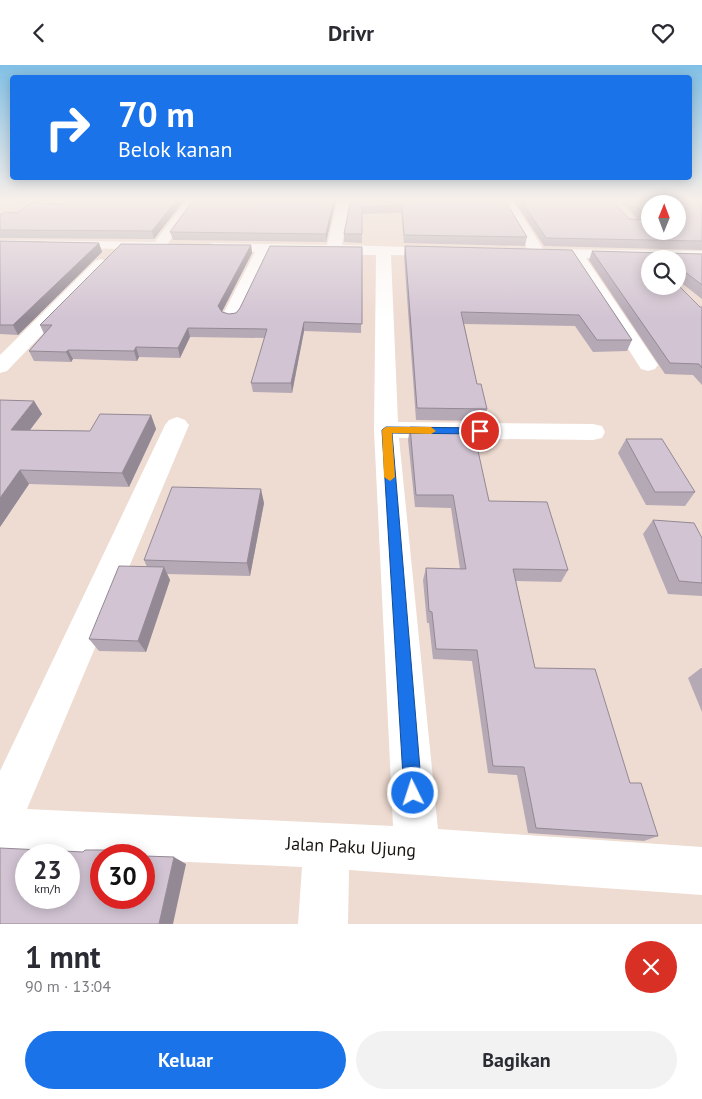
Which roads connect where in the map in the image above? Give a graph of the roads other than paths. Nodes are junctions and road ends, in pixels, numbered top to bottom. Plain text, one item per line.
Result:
1 (165, 239) edge
2 (336, 239) edge
3 (530, 239) edge
4 (0, 244) edge
5 (120, 245) junction
6 (160, 246) junction
7 (179, 246) edge
8 (198, 246) edge
9 (265, 247) junction
10 (334, 249) junction
11 (383, 251) junction
12 (451, 252) edge
13 (518, 253) edge
14 (538, 253) junction
15 (575, 254) junction
16 (702, 256) edge
17 (686, 257) edge
18 (641, 258) edge
19 (231, 317) edge
20 (648, 365) dead end
21 (0, 367) edge
22 (177, 425) dead end
23 (386, 430) junction
24 (593, 432) dead end
25 (0, 820) edge
26 (0, 830) edge
27 (327, 846) junction
28 (417, 850) junction
29 (702, 871) edge
30 (323, 924) edge

1 - 6 street
2 - 10 street
3 - 14 street
4 - 5 street
5 - 6 street
5 - 21 street
6 - 7 street
8 - 9 street
9 - 10 street
9 - 19 street
10 - 11 street
11 - 12 street
11 - 23 street
13 - 14 street
14 - 15 street
15 - 18 street
15 - 20 street
16 - 17 street
22 - 25 street
23 - 24 street
23 - 28 street
26 - 27 street, Jalan Paku Ujung
27 - 28 street, Jalan Paku Ujung
27 - 30 street
28 - 29 street, Jalan Paku Ujung

